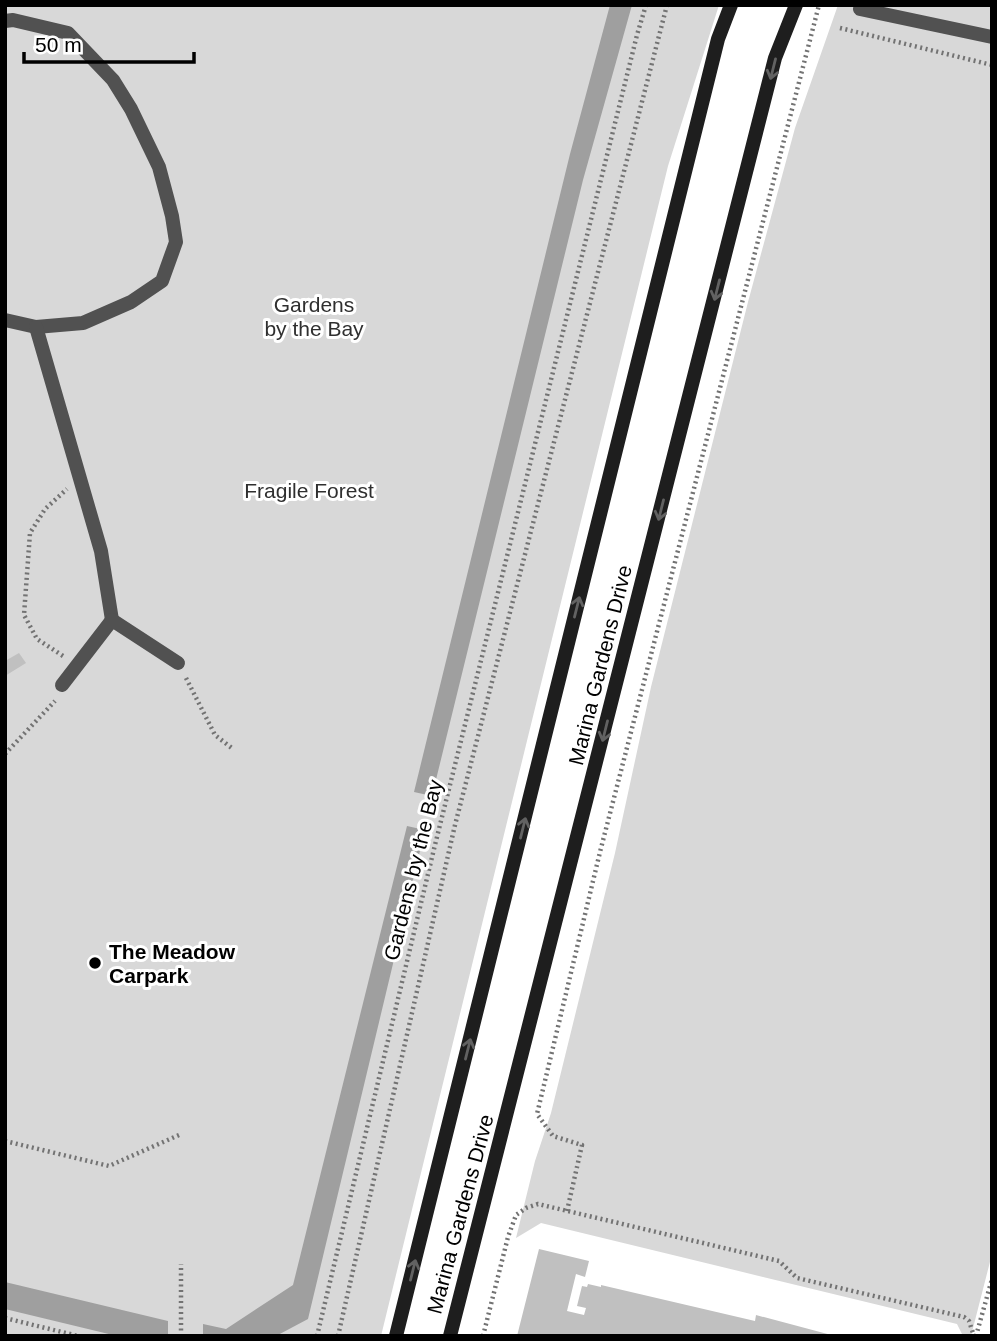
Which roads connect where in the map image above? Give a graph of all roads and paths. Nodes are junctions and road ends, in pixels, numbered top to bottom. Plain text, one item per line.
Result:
1 (646, 5) edge
2 (667, 5) edge
3 (731, 5) edge
4 (796, 5) edge
5 (819, 5) edge
6 (861, 5) edge
7 (909, 5) edge
8 (5, 21) edge
9 (840, 28) dead end
10 (992, 29) edge
11 (992, 37) edge
12 (992, 65) edge
13 (5, 320) edge
14 (36, 327) junction
15 (81, 477) junction
16 (112, 620) junction
17 (178, 663) joint
18 (79, 664) junction
19 (62, 685) joint
20 (233, 749) dead end
21 (5, 754) edge
22 (179, 1135) dead end
23 (5, 1141) edge
24 (566, 1211) junction
25 (181, 1264) dead end
26 (992, 1279) edge
27 (5, 1318) edge
28 (78, 1336) edge
29 (181, 1336) edge
30 (317, 1336) edge
31 (338, 1336) edge
32 (396, 1336) edge
33 (450, 1336) edge
34 (484, 1336) edge
35 (975, 1336) edge

1 - 30 path, Gardens by the Bay
2 - 31 path
32 -> 3 main road, Marina Gardens Drive
4 -> 33 main road, Marina Gardens Drive
5 - 24 path
6 - 11 street
7 - 10 street
8 - 14 street
9 - 12 path
13 - 14 street
14 - 15 street
15 - 16 street
15 - 18 path
16 - 17 street
16 - 18 street
17 - 20 path
18 - 19 street
19 - 21 path
22 - 23 path
24 - 34 path
24 - 35 path
25 - 29 path
26 - 35 path
27 - 28 path

